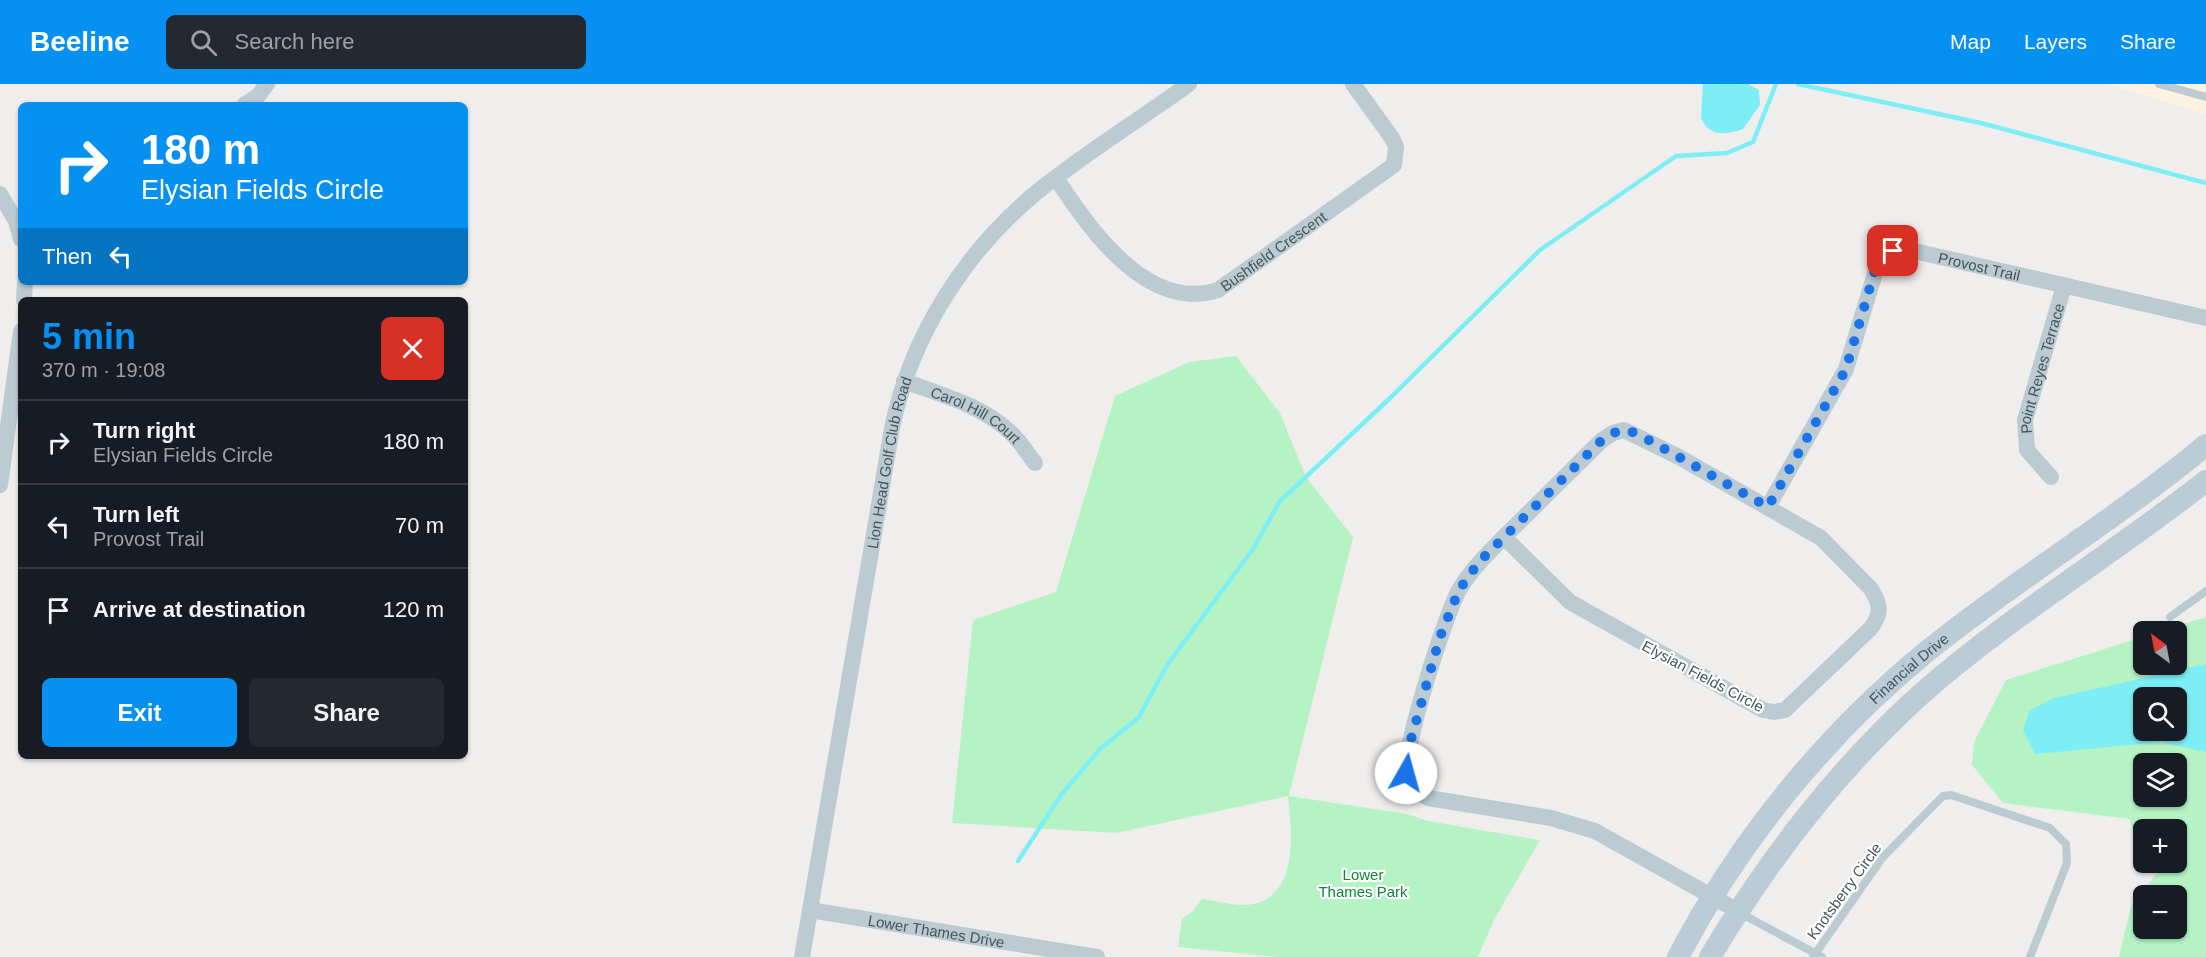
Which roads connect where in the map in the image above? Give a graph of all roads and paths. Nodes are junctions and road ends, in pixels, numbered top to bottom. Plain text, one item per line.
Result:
1 (267, 84) edge
2 (1189, 84) edge
3 (1353, 84) edge
4 (2159, 84) edge
5 (2206, 97) edge
6 (249, 102) edge
7 (1056, 178) junction
8 (0, 194) edge
9 (18, 219) edge
10 (2064, 286) junction
11 (2206, 318) edge
12 (18, 353) edge
13 (904, 381) junction
14 (2206, 445) edge
15 (1035, 463) dead end
16 (2051, 477) dead end
17 (2206, 481) edge
18 (0, 485) edge
19 (1768, 507) junction
20 (1504, 537) junction
21 (2206, 591) edge
22 (2170, 617) dead end
23 (1712, 897) junction
24 (810, 910) junction
25 (1738, 912) junction
26 (1020, 951) edge
27 (1817, 956) edge
28 (802, 957) edge
29 (1097, 957) edge
30 (1678, 957) edge
31 (1710, 957) edge
32 (2030, 957) edge

1 - 6 street
2 - 7 street, Lion Head Golf Club Road
3 - 7 street, Bushfield Crescent
4 - 5 lane
7 - 13 street, Lion Head Golf Club Road
8 - 9 street
10 - 11 street, Provost Trail
10 - 16 street, Point Reyes Terrace
10 - 19 street, Provost Trail
12 - 18 street
13 - 15 street, Carol Hill Court
13 - 24 street, Lion Head Golf Club Road
14 - 23 street, Financial Drive
17 - 25 street, Financial Drive
19 - 20 street, Elysian Fields Circle
19 - 20 street, Elysian Fields Circle
20 - 23 street, Elysian Fields Circle
21 - 22 lane
23 - 25 street, Elysian Fields Circle
23 - 30 street, Financial Drive
24 - 26 street, Lower Thames Drive
24 - 28 street, Lion Head Golf Club Road
25 - 27 lane, Knotsberry Circle
25 - 31 street, Financial Drive
26 - 29 street, Lower Thames Drive
27 - 32 lane, Knotsberry Circle

